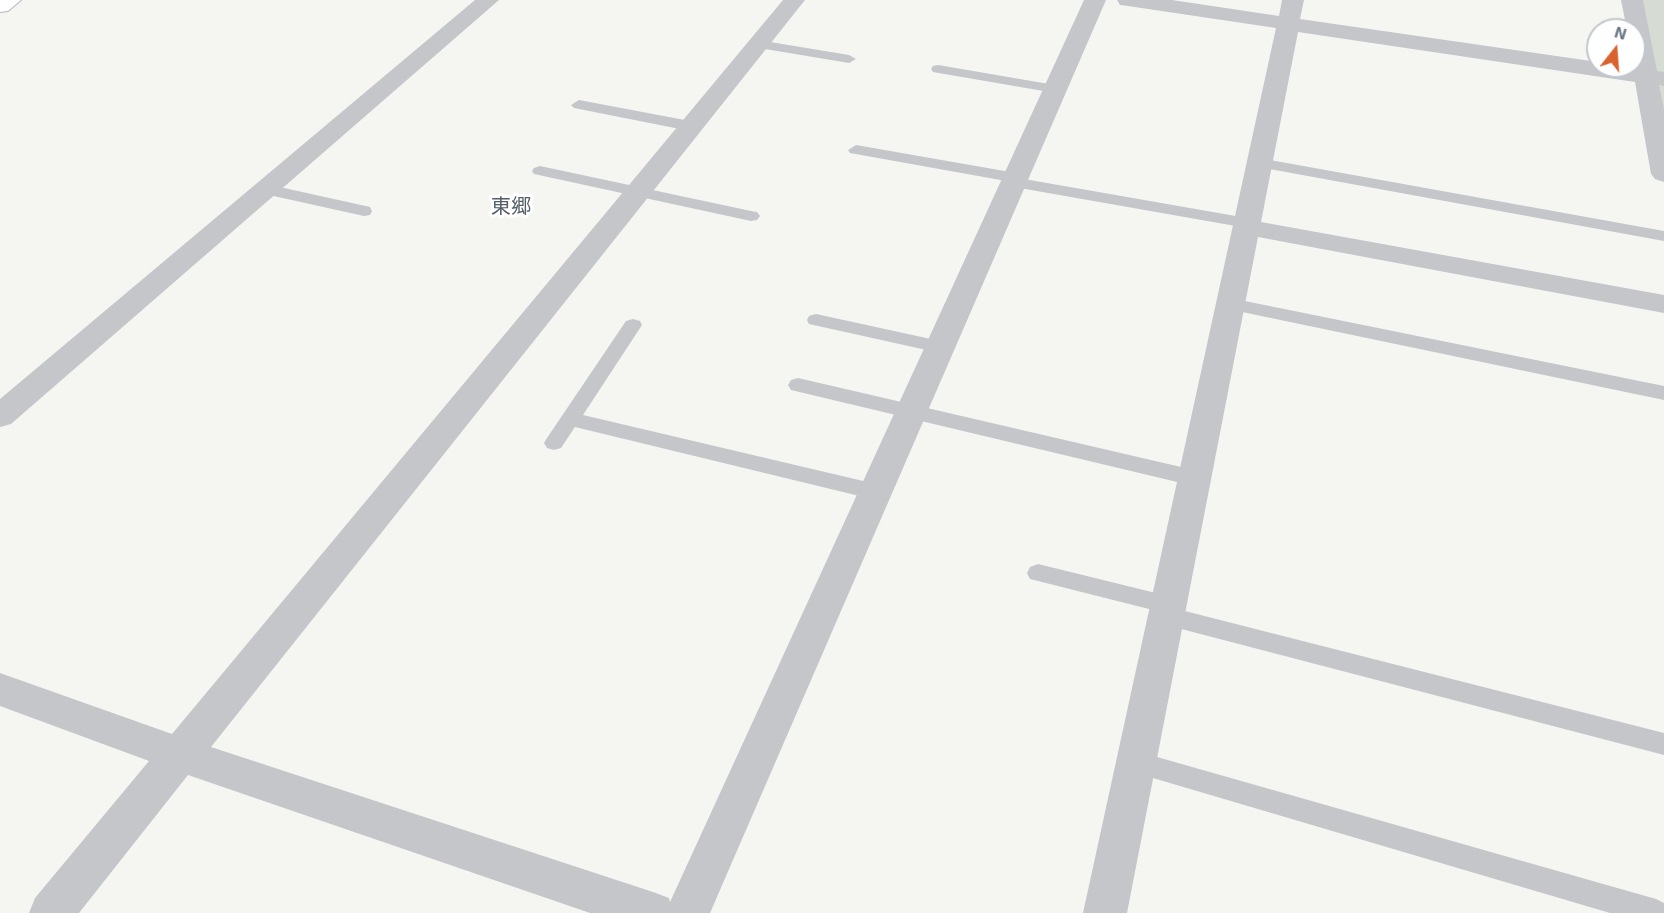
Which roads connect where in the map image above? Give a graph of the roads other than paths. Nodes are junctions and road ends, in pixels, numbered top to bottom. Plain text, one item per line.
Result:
1 (10, 0) edge
2 (488, 0) edge
3 (794, 0) edge
4 (1095, 0) edge
5 (1128, 0) edge
6 (1632, 0) edge
7 (0, 6) edge
8 (1291, 12) edge
9 (758, 44) junction
10 (849, 58) dead end
11 (938, 69) dead end
12 (1654, 78) edge
13 (1055, 89) junction
14 (579, 105) dead end
15 (690, 126) junction
16 (856, 150) dead end
17 (1259, 163) junction
18 (540, 171) dead end
19 (1664, 174) edge
20 (1015, 180) junction
21 (266, 189) junction
22 (637, 191) junction
23 (364, 211) dead end
24 (751, 216) dead end
25 (1247, 225) junction
26 (1664, 236) edge
27 (1230, 304) junction
28 (1664, 304) edge
29 (816, 320) dead end
30 (633, 325) dead end
31 (940, 347) junction
32 (798, 385) dead end
33 (1664, 393) edge
34 (912, 411) junction
35 (0, 416) edge
36 (570, 419) junction
37 (554, 443) dead end
38 (1194, 478) junction
39 (876, 492) junction
40 (1038, 573) dead end
41 (1167, 610) junction
42 (0, 689) edge
43 (1664, 744) edge
44 (181, 755) junction
45 (1136, 762) junction
46 (51, 913) edge
47 (653, 913) edge
48 (688, 913) edge
49 (1105, 913) edge
50 (1656, 913) edge

1 - 7 street
2 - 21 street
3 - 9 street
4 - 13 street
5 - 8 street
6 - 12 street
8 - 12 street
8 - 17 street
9 - 10 lane
9 - 15 street
11 - 13 lane
12 - 19 street
13 - 20 street
14 - 15 lane
15 - 22 street
16 - 20 lane
17 - 25 street
17 - 26 lane
18 - 22 lane
20 - 25 lane
20 - 31 street
21 - 23 lane
21 - 35 street
22 - 24 lane
22 - 44 street
25 - 27 street
25 - 28 street
27 - 33 lane
27 - 38 street
29 - 31 lane
30 - 36 lane
31 - 34 street
32 - 34 lane
34 - 38 lane
34 - 39 street
36 - 37 lane
36 - 39 lane
38 - 41 street
39 - 48 street
40 - 41 lane
41 - 43 lane
41 - 45 street
42 - 44 street
44 - 46 street
44 - 47 street
45 - 49 street
45 - 50 lane

